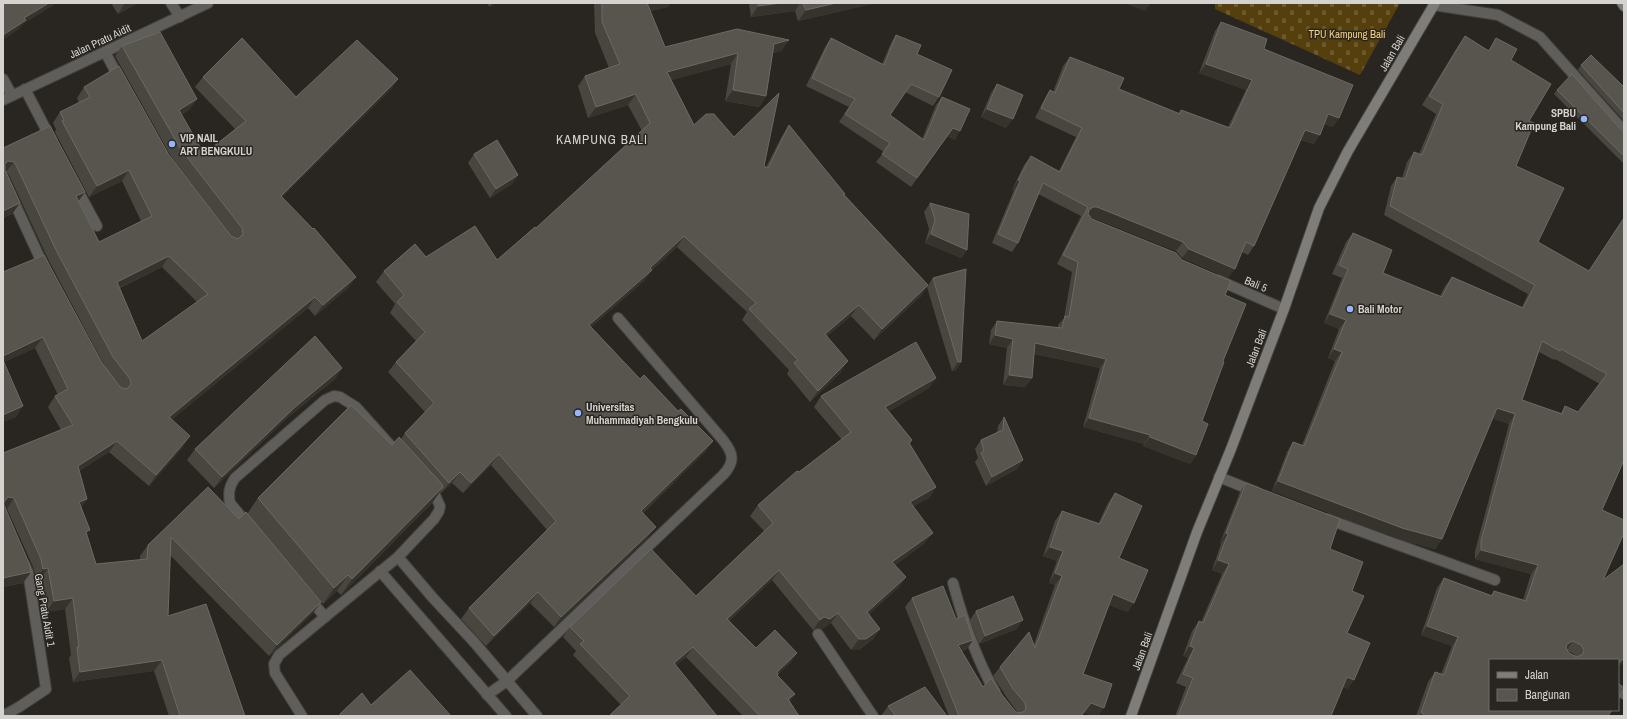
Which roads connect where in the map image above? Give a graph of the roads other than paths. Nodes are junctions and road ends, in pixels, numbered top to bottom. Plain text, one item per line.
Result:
1 (171, 3) edge
2 (208, 3) edge
3 (1622, 3) edge
4 (1434, 4) edge
5 (1624, 6) edge
6 (180, 17) junction
7 (105, 52) junction
8 (3, 79) edge
9 (25, 89) junction
10 (126, 91) edge
11 (7, 98) edge
12 (1624, 131) edge
13 (57, 151) edge
14 (3, 178) edge
15 (72, 178) edge
16 (97, 226) dead end
17 (1206, 275) edge
18 (52, 280) edge
19 (1284, 309) junction
20 (618, 318) dead end
21 (1219, 477) junction
22 (1262, 494) edge
23 (1321, 517) edge
24 (398, 557) junction
25 (22, 558) edge
26 (380, 571) junction
27 (1495, 580) dead end
28 (953, 582) dead end
29 (325, 618) junction
30 (818, 634) edge
31 (507, 681) junction
32 (487, 695) junction
33 (1000, 702) edge
34 (3, 716) edge
35 (302, 716) edge
36 (506, 716) edge
37 (537, 716) edge
38 (873, 716) edge
39 (1131, 716) edge

1 - 6 street
2 - 6 street, Jalan Pratu Aidit
3 - 5 street
4 - 12 street
4 - 19 street, Jalan Bali
6 - 7 street, Jalan Pratu Aidit
7 - 9 street, Jalan Pratu Aidit
7 - 10 street
8 - 11 street
9 - 11 street, Jalan Pratu Aidit
9 - 13 street
14 - 18 street
15 - 16 street
17 - 19 street, Bali 5
19 - 21 street, Jalan Bali
20 - 31 street
21 - 22 street
21 - 39 street, Jalan Bali
23 - 27 street
24 - 26 street
24 - 29 street
24 - 31 street
25 - 34 street, Gang Pratu Aidit 1
26 - 29 street
26 - 32 street
28 - 33 street
29 - 35 street
30 - 38 street
31 - 32 street
31 - 37 street
32 - 36 street

